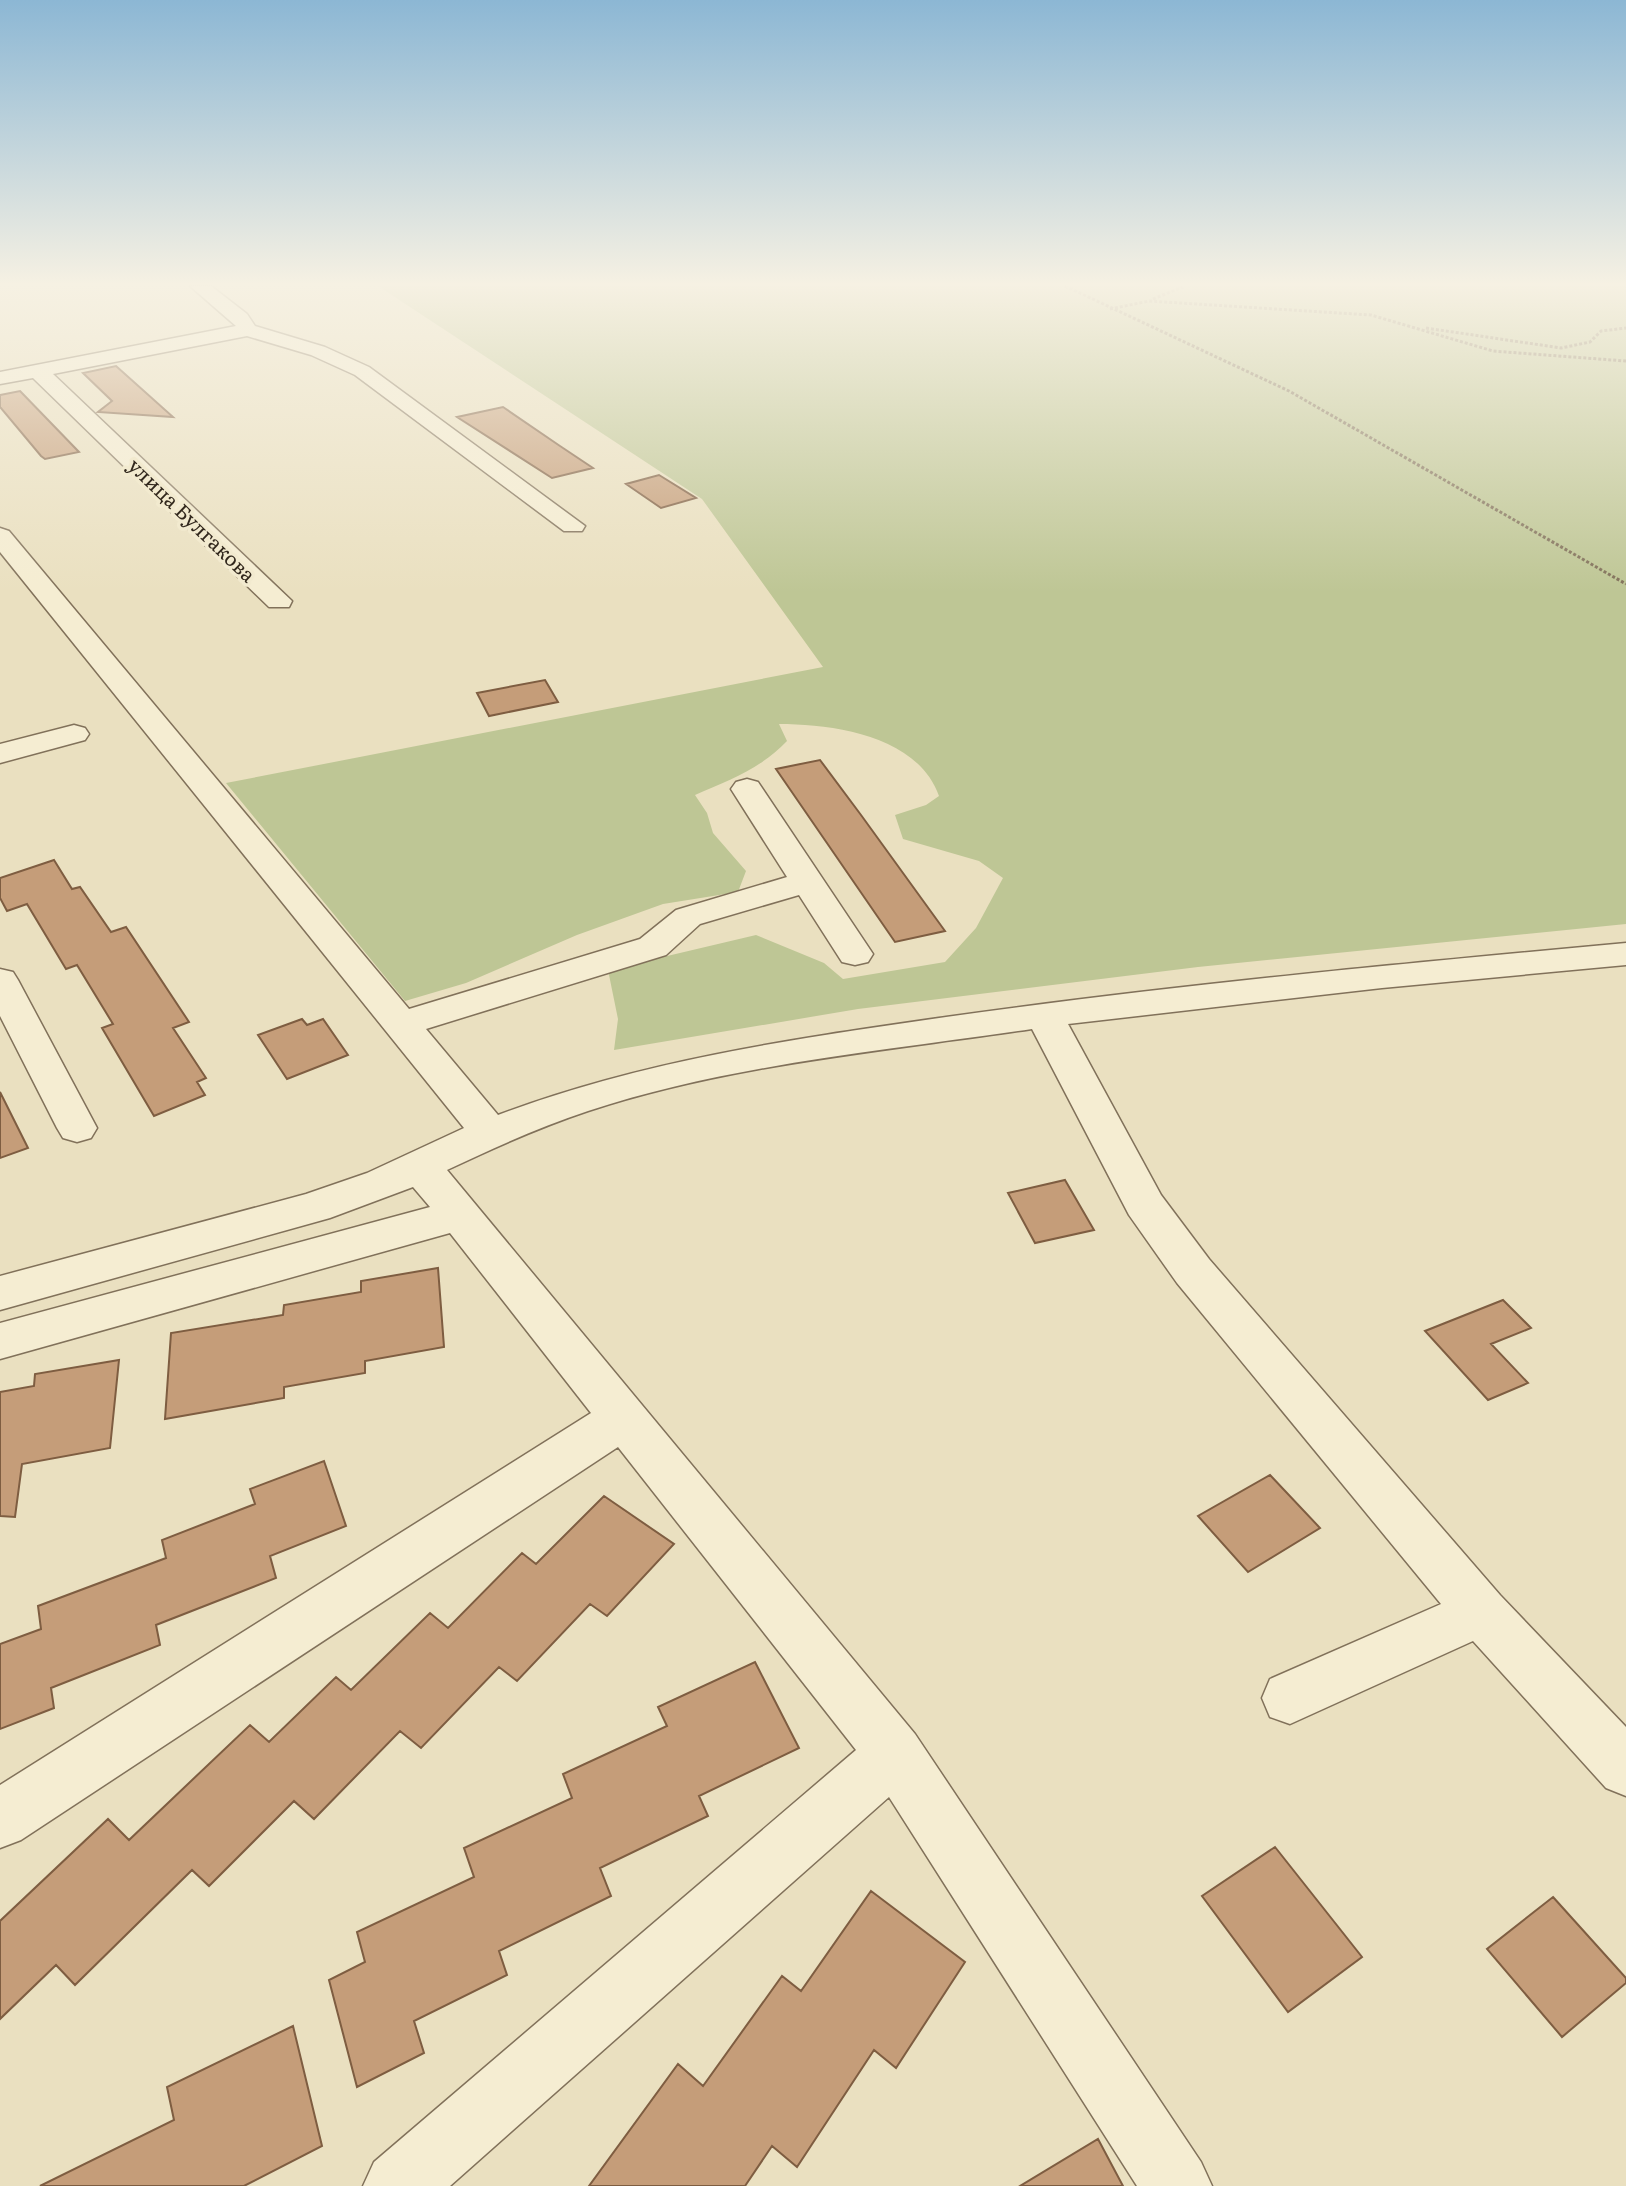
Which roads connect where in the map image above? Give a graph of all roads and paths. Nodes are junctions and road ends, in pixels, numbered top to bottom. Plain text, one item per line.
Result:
1 (56, 388) edge
2 (385, 388) edge
3 (1282, 388) edge
4 (573, 526) dead end
5 (0, 536) edge
6 (1626, 584) edge
7 (279, 601) dead end
8 (74, 734) dead end
9 (0, 754) edge
10 (747, 789) dead end
11 (807, 882) junction
12 (855, 954) dead end
13 (1626, 954) edge
14 (0, 980) edge
15 (1044, 1015) junction
16 (400, 1024) junction
17 (77, 1128) dead end
18 (490, 1133) junction
19 (421, 1167) junction
20 (460, 1215) junction
21 (0, 1293) edge
22 (0, 1341) edge
23 (624, 1417) junction
24 (1481, 1612) junction
25 (1290, 1698) dead end
26 (895, 1754) junction
27 (1626, 1768) edge
28 (0, 1819) edge
29 (398, 2186) edge
30 (1177, 2186) edge

1 - 7 street, улица Булгакова
2 - 4 street
3 - 6 path
5 - 16 street
8 - 9 street
10 - 11 street
11 - 12 street
11 - 16 street
13 - 15 street
14 - 17 street
15 - 18 street
15 - 24 street
16 - 18 street
18 - 19 street
19 - 20 street
19 - 21 street
20 - 22 street
20 - 23 street
23 - 26 street
23 - 28 street
24 - 25 street
24 - 27 street
26 - 29 street
26 - 30 street

